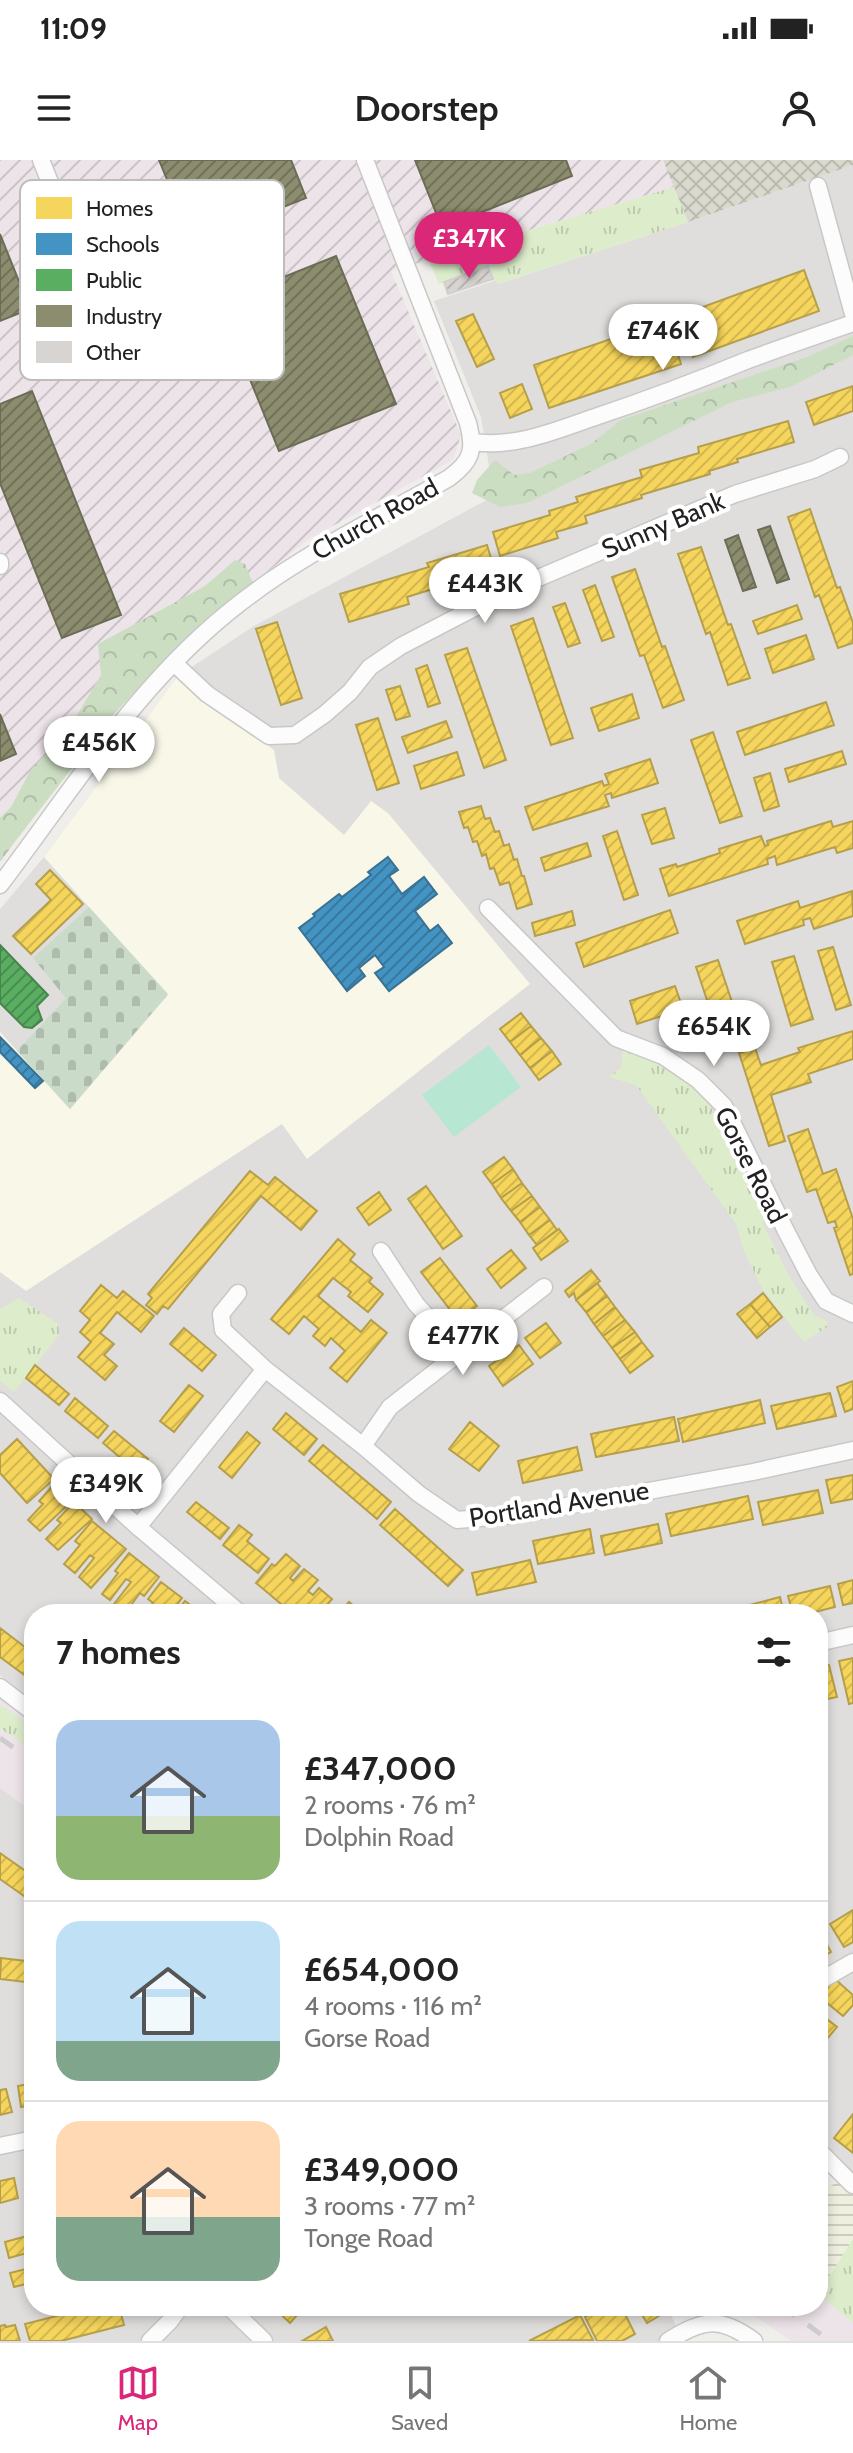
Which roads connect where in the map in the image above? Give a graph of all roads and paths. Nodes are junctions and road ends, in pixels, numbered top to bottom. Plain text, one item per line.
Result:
1 (41, 160) edge
2 (365, 160) edge
3 (49, 180) edge
4 (818, 186) dead end
5 (853, 314) edge
6 (853, 323) edge
7 (473, 442) junction
8 (840, 457) dead end
9 (174, 663) junction
10 (0, 885) edge
11 (488, 908) dead end
12 (381, 1251) dead end
13 (544, 1287) dead end
14 (238, 1293) dead end
15 (853, 1314) edge
16 (460, 1353) junction
17 (265, 1369) junction
18 (2, 1409) edge
19 (363, 1446) junction
20 (853, 1450) edge
21 (138, 1527) junction
22 (229, 1604) edge
23 (853, 1635) edge
24 (828, 1641) edge
25 (0, 1687) edge
26 (24, 1705) edge
27 (853, 1962) edge
28 (828, 1976) edge
29 (24, 2141) edge
30 (0, 2146) edge
31 (828, 2160) edge
32 (853, 2185) edge
33 (174, 2316) edge
34 (238, 2316) edge
35 (150, 2341) edge
36 (264, 2341) edge
37 (668, 2341) edge
38 (754, 2341) edge

1 - 3 street
2 - 7 street
4 - 5 street
6 - 7 street
7 - 9 street, Church Road
8 - 9 street, Sunny Bank
9 - 10 street, Church Road
11 - 15 street, Gorse Road
12 - 16 street
13 - 16 street
14 - 17 street, Portland Avenue
16 - 19 street
17 - 19 street, Portland Avenue
17 - 21 street
18 - 21 street
19 - 20 street, Portland Avenue
21 - 22 street
23 - 24 street
25 - 26 street
27 - 28 street
29 - 30 street
31 - 32 street
33 - 35 street
34 - 36 street
37 - 38 street

